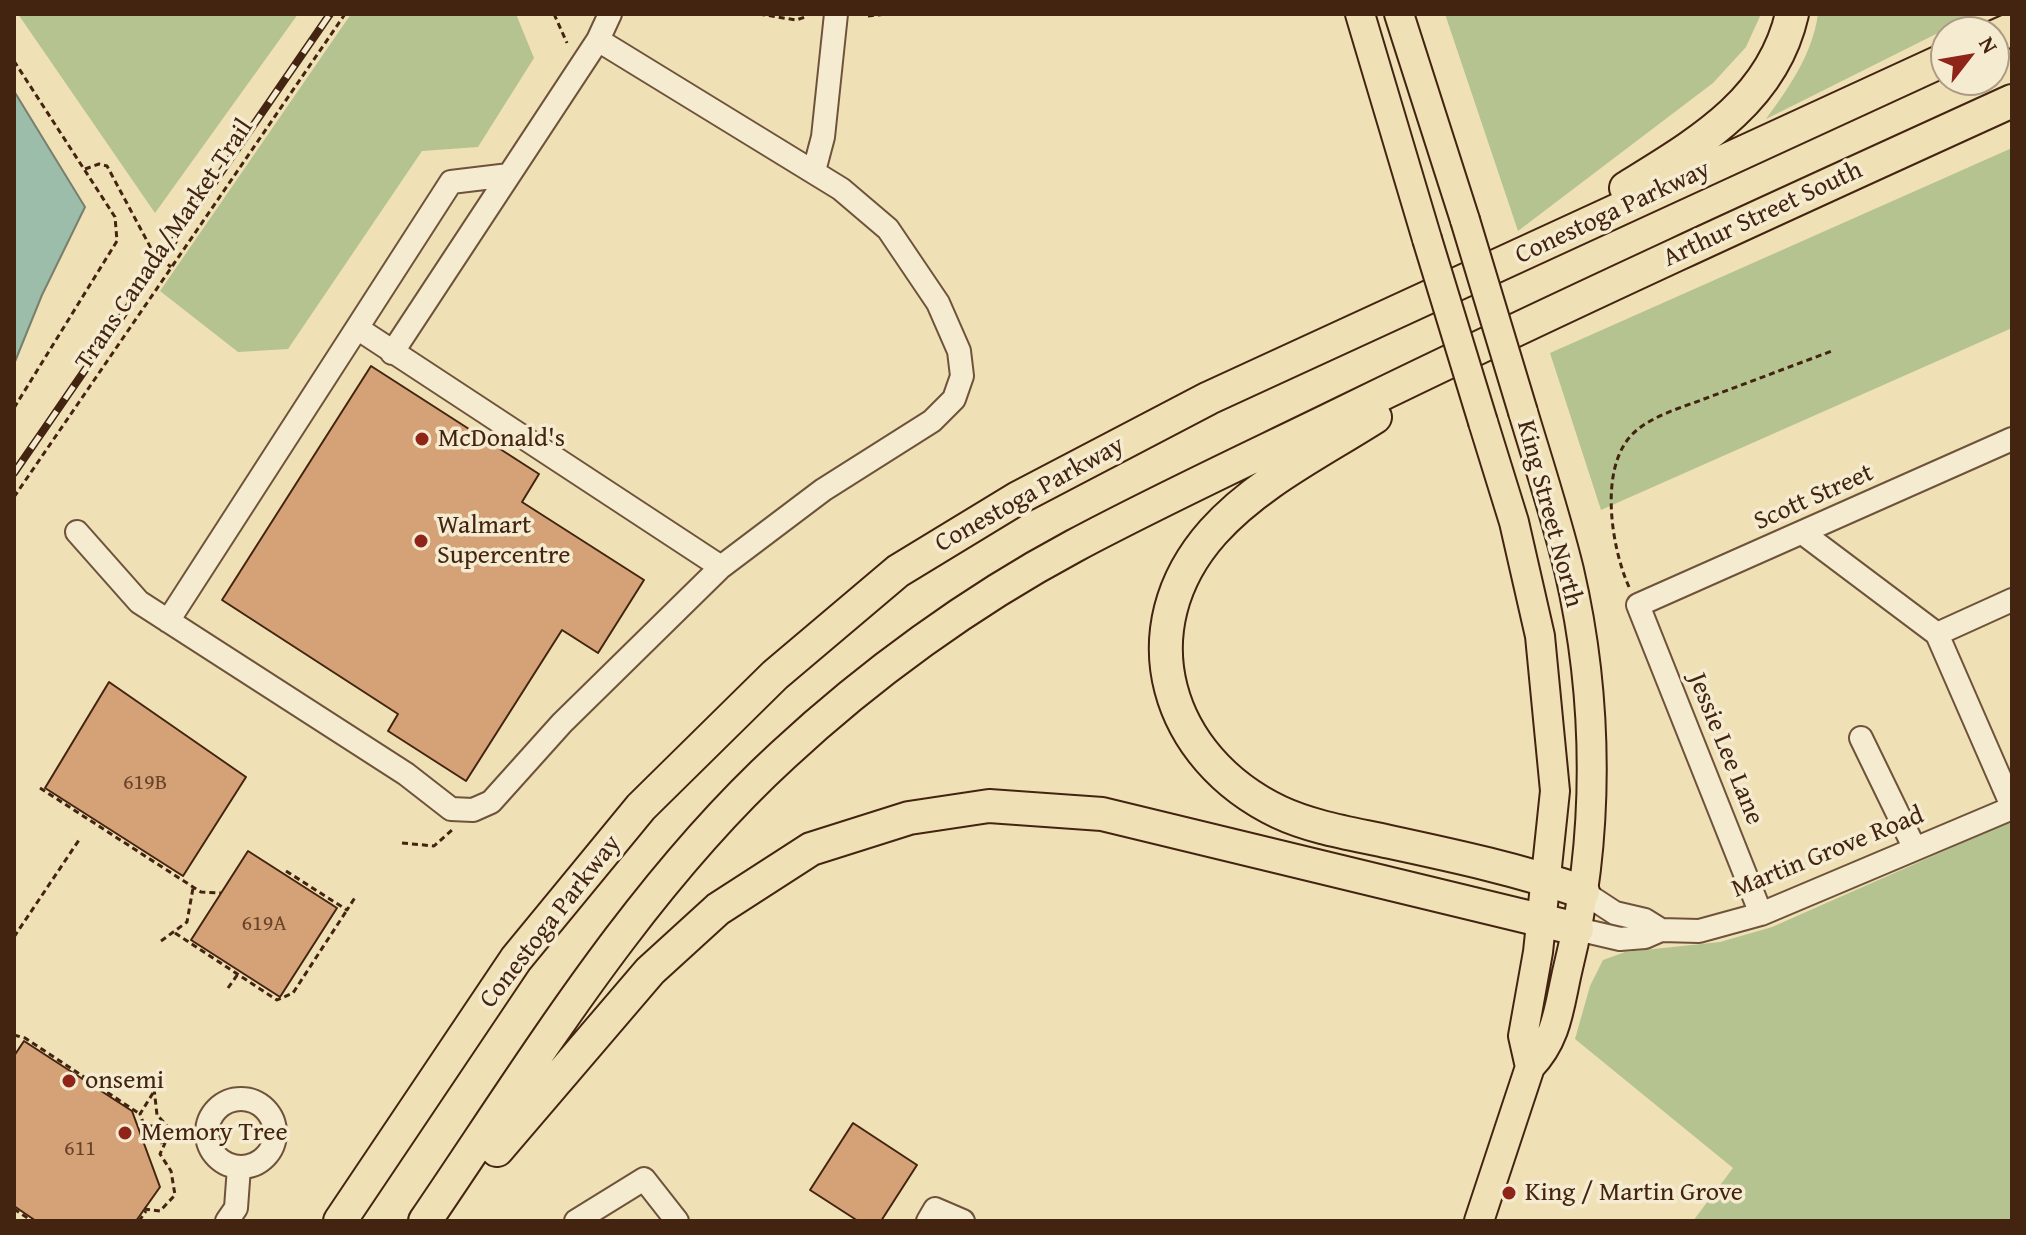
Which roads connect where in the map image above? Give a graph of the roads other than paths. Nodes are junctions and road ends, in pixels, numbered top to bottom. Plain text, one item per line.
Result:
1 (610, 14) edge
2 (836, 14) edge
3 (1360, 14) edge
4 (1399, 14) edge
5 (1792, 14) edge
6 (598, 40) junction
7 (1930, 66) edge
8 (2012, 101) edge
9 (814, 171) junction
10 (509, 175) junction
11 (1516, 257) junction
12 (357, 328) junction
13 (1514, 330) junction
14 (392, 353) junction
15 (2012, 439) edge
16 (77, 532) dead end
17 (1804, 534) junction
18 (721, 567) junction
19 (2012, 600) edge
20 (1638, 605) joint
21 (168, 621) junction
22 (1937, 634) junction
23 (1861, 738) dead end
24 (2012, 807) edge
25 (1914, 847) junction
26 (1546, 879) junction
27 (1583, 892) junction
28 (1761, 914) junction
29 (1542, 922) junction
30 (1577, 929) junction
31 (1661, 930) junction
32 (1530, 1067) junction
33 (239, 1167) dead end
34 (227, 1221) edge
35 (340, 1221) edge
36 (425, 1221) edge
37 (440, 1221) edge
38 (576, 1221) edge
39 (677, 1221) edge
40 (928, 1221) edge
41 (963, 1221) edge
42 (1479, 1221) edge

1 - 6 street
2 - 9 street
3 - 26 main road, King Street North, bridge
4 - 27 main road, King Street North, bridge
5 - 11 highway
6 - 9 street
6 - 10 street
7 - 11 highway, Conestoga Parkway
8 - 13 highway, Arthur Street South
9 - 18 street
10 - 12 street
10 - 14 street
11 - 35 highway, Conestoga Parkway
12 - 14 street
12 - 21 street
13 - 26 highway
13 - 36 highway
14 - 18 street
15 - 17 street, Scott Street
16 - 21 street
17 - 20 street, Scott Street
17 - 22 street
18 - 21 street
19 - 22 street
20 - 28 street, Jessie Lee Lane
22 - 24 street
23 - 25 street
24 - 25 street, Martin Grove Road
25 - 28 street, Martin Grove Road
26 - 27 highway
26 - 29 main road, King Street North
27 - 30 main road, King Street North
27 - 31 street, Martin Grove Road
28 - 31 street, Martin Grove Road
29 - 30 highway
29 - 32 main road, King Street North
29 - 37 highway
30 - 31 street, Martin Grove Road
30 - 32 main road, King Street North
32 - 42 main road, King Street North
33 - 34 street
38 - 39 street
40 - 41 street

